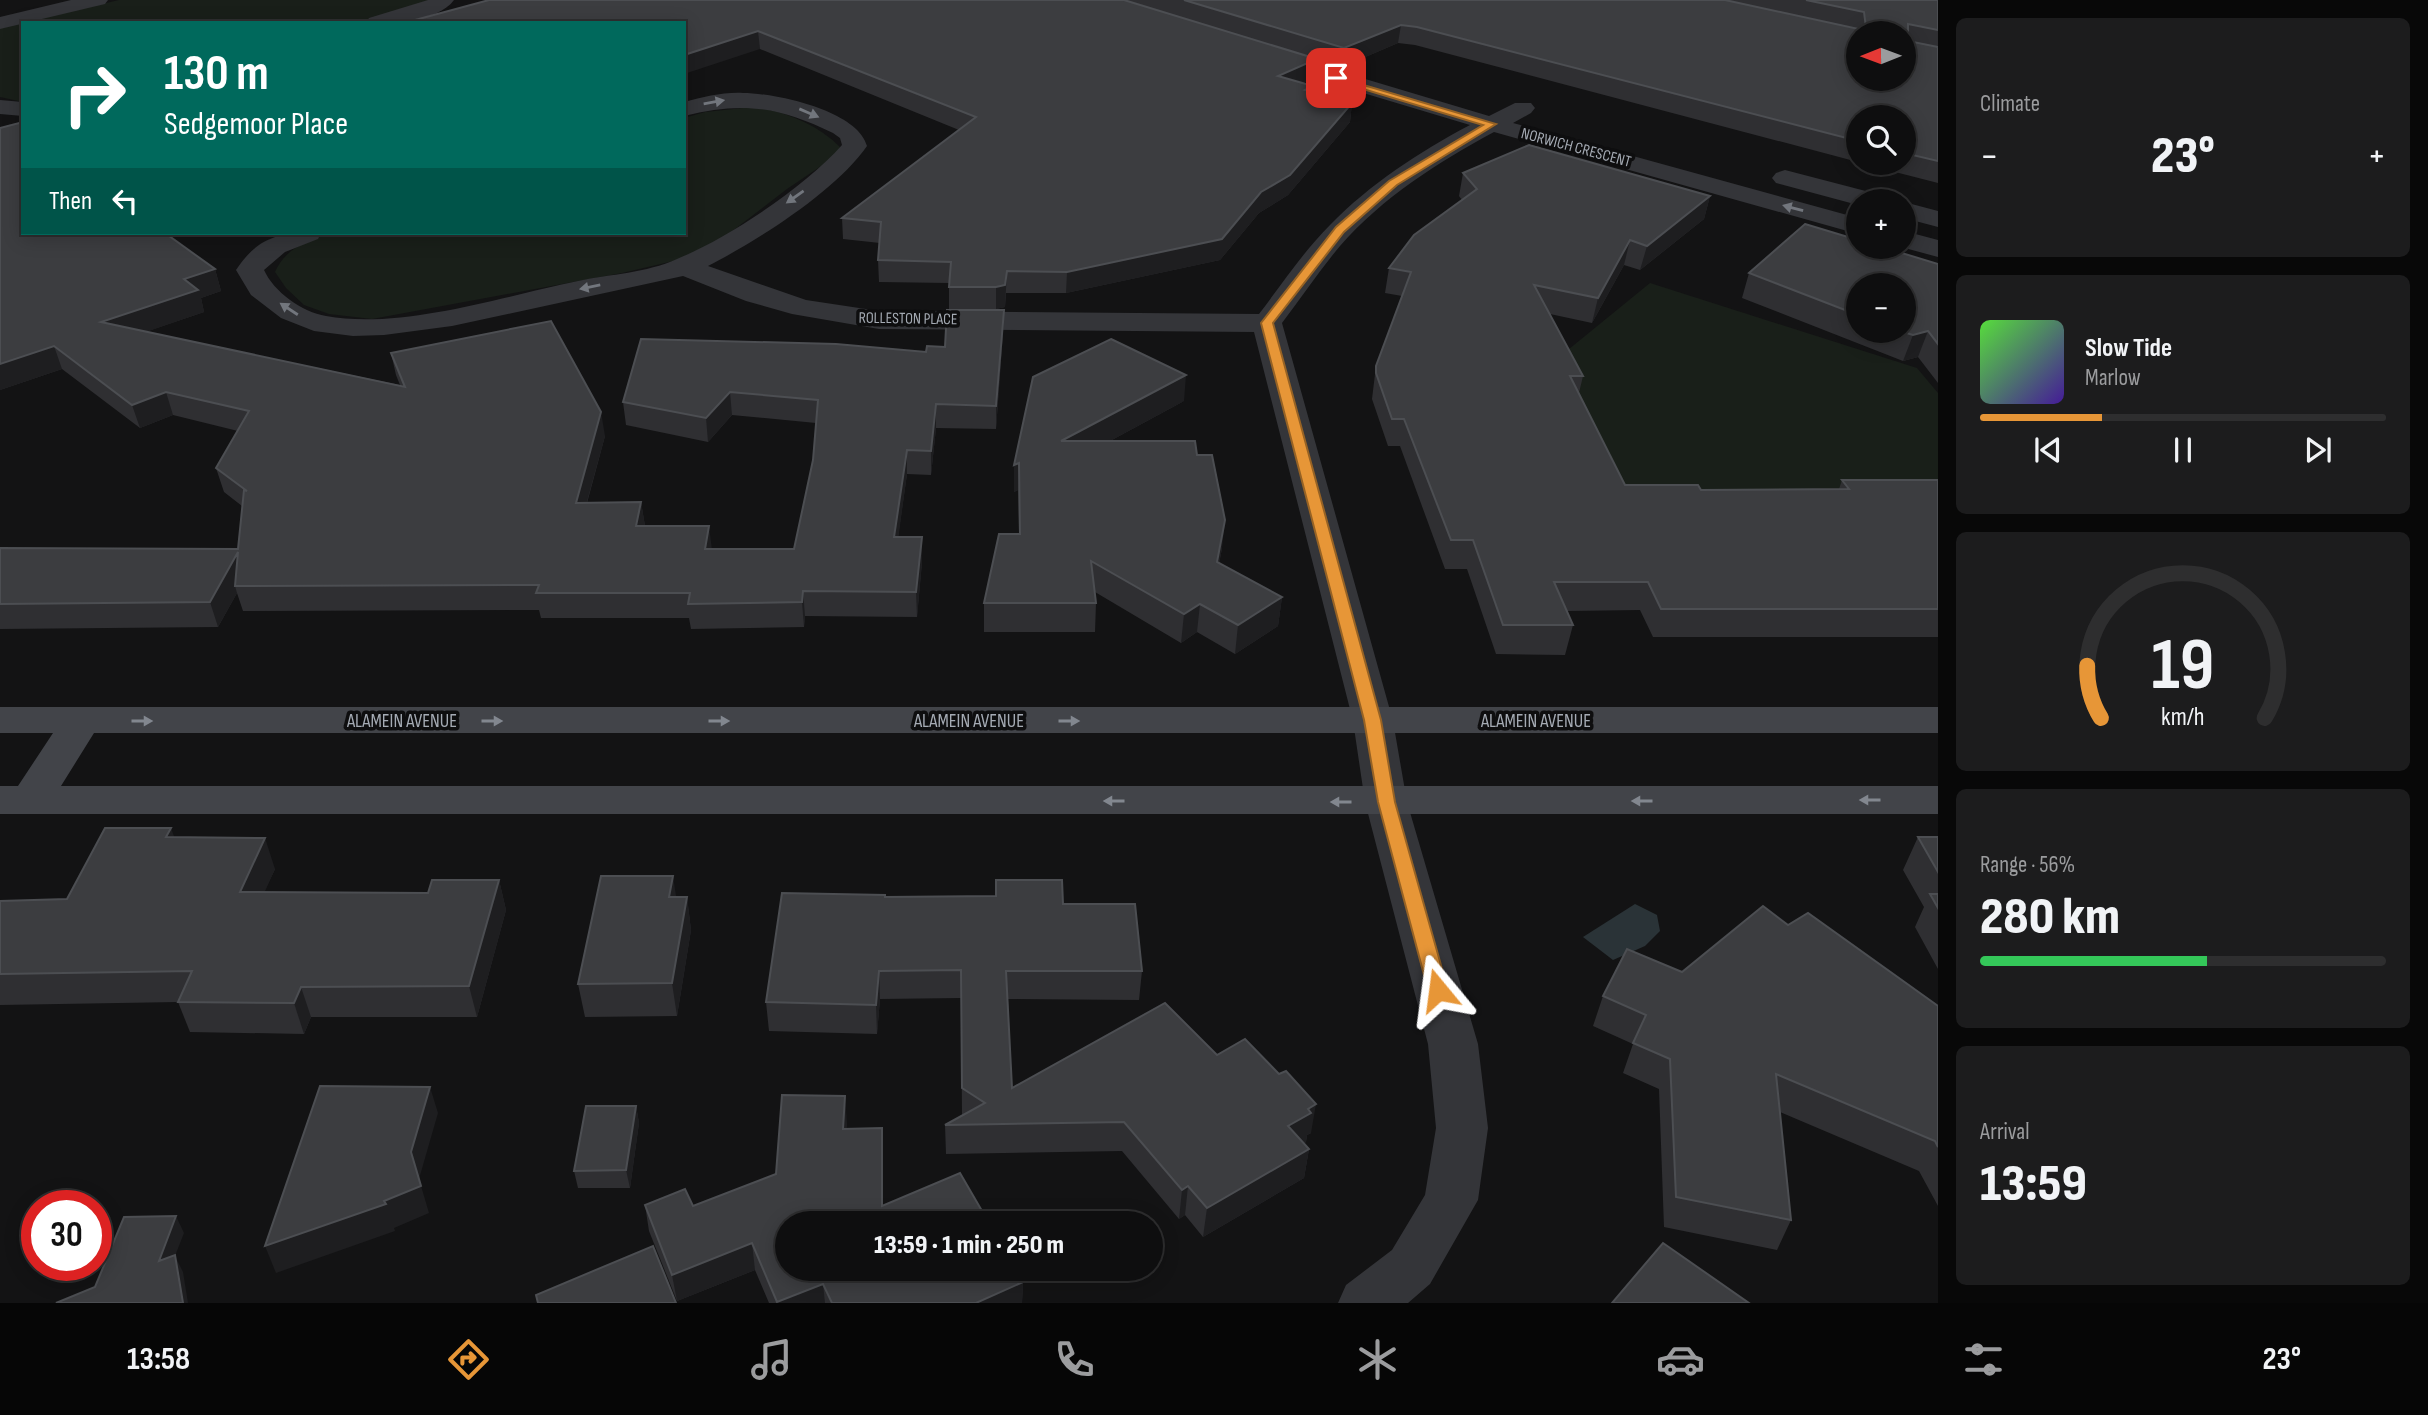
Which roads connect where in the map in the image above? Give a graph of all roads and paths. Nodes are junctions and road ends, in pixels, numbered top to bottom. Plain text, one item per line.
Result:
1 (98, 0) edge
2 (444, 0) edge
3 (384, 21) edge
4 (0, 23) edge
5 (1310, 46) edge
6 (1238, 48) edge
7 (1398, 72) dead end
8 (0, 107) edge
9 (21, 109) edge
10 (686, 109) edge
11 (1512, 111) junction
12 (1764, 173) dead end
13 (1846, 194) edge
14 (1916, 213) edge
15 (1938, 219) edge
16 (1846, 222) edge
17 (303, 235) edge
18 (1916, 243) edge
19 (1938, 249) edge
20 (684, 267) junction
21 (1267, 323) junction
22 (0, 720) edge
23 (1373, 720) junction
24 (1938, 720) edge
25 (82, 721) junction
26 (15, 800) edge
27 (1938, 800) edge
28 (1386, 802) junction
29 (1366, 1303) edge

1 - 4 street
2 - 3 street
5 - 7 street
6 - 11 street, NORWICH CRESCENT
8 - 9 street
10 -> 20 street
16 -> 11 street, NORWICH CRESCENT
11 - 21 street
12 - 13 street
14 - 15 street
20 -> 17 street
18 - 19 street
20 - 21 street, ROLLESTON PLACE
21 - 23 street
22 - 25 street, ALAMEIN AVENUE
23 - 24 street, ALAMEIN AVENUE
25 -> 23 street, ALAMEIN AVENUE
23 - 28 street
25 - 26 street
28 -> 26 street
27 -> 28 street
28 - 29 street

